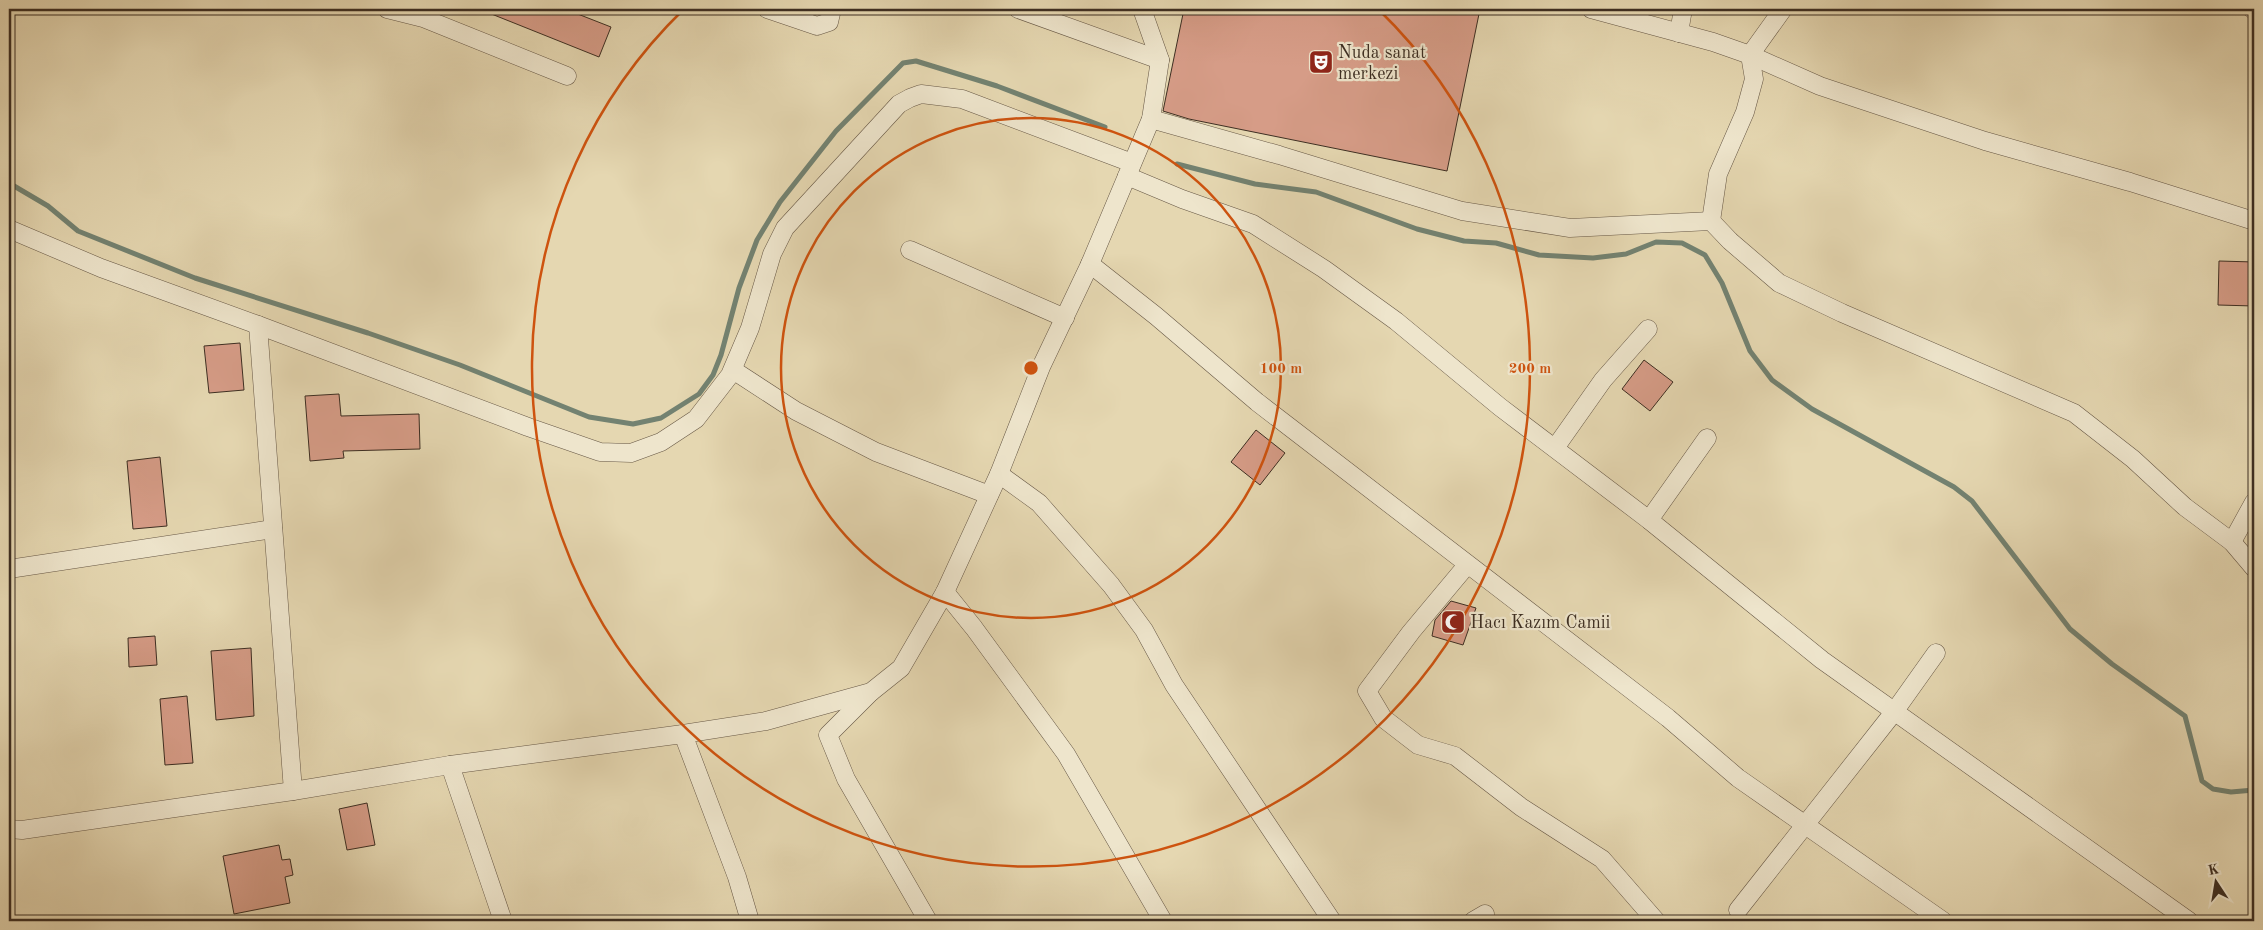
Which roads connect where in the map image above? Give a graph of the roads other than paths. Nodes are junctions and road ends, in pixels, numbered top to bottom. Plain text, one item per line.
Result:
1 (387, 9) edge
2 (767, 9) edge
3 (832, 9) edge
4 (1018, 9) edge
5 (1142, 9) edge
6 (1591, 9) edge
7 (1683, 9) edge
8 (1783, 9) edge
9 (1679, 33) junction
10 (1750, 55) junction
11 (1160, 60) junction
12 (567, 76) dead end
13 (1151, 119) junction
14 (1129, 170) junction
15 (1712, 221) junction
16 (2254, 221) edge
17 (9, 229) edge
18 (910, 250) dead end
19 (1090, 264) junction
20 (1065, 318) junction
21 (258, 325) junction
22 (1648, 329) dead end
23 (733, 370) junction
24 (1707, 438) dead end
25 (1555, 448) junction
26 (999, 474) junction
27 (989, 495) junction
28 (2254, 502) edge
29 (1649, 520) junction
30 (273, 529) junction
31 (2232, 542) junction
32 (1468, 565) junction
33 (2254, 568) edge
34 (9, 569) edge
35 (945, 592) junction
36 (1936, 653) dead end
37 (871, 692) junction
38 (1894, 712) junction
39 (683, 734) junction
40 (450, 765) junction
41 (293, 791) junction
42 (1805, 824) junction
43 (13, 831) edge
44 (1738, 910) dead end
45 (503, 921) edge
46 (750, 921) edge
47 (928, 921) edge
48 (1163, 921) edge
49 (1332, 921) edge
50 (1656, 921) edge
51 (1943, 921) edge
52 (2189, 921) edge

1 - 12 street
2 - 3 street
4 - 11 street
5 - 11 street
6 - 9 street
7 - 9 street
8 - 10 street
9 - 10 street
10 - 15 street
10 - 16 street
11 - 13 street
13 - 14 street
13 - 15 street
14 - 19 street
14 - 23 street
14 - 25 street
15 - 31 street
17 - 21 street
18 - 20 street
19 - 20 street
19 - 32 street
20 - 26 street
21 - 23 street
21 - 30 street
22 - 25 street
23 - 27 street
24 - 29 street
25 - 29 street
26 - 27 street
26 - 49 street
27 - 35 street
28 - 31 street
29 - 38 street
30 - 34 street
30 - 41 street
31 - 33 street
32 - 42 street
32 - 50 street
35 - 37 street
35 - 48 street
36 - 38 street
37 - 39 street
37 - 47 street
38 - 42 street
38 - 52 street
39 - 40 street
39 - 46 street
40 - 41 street
40 - 45 street
41 - 43 street
42 - 44 street
42 - 51 street

